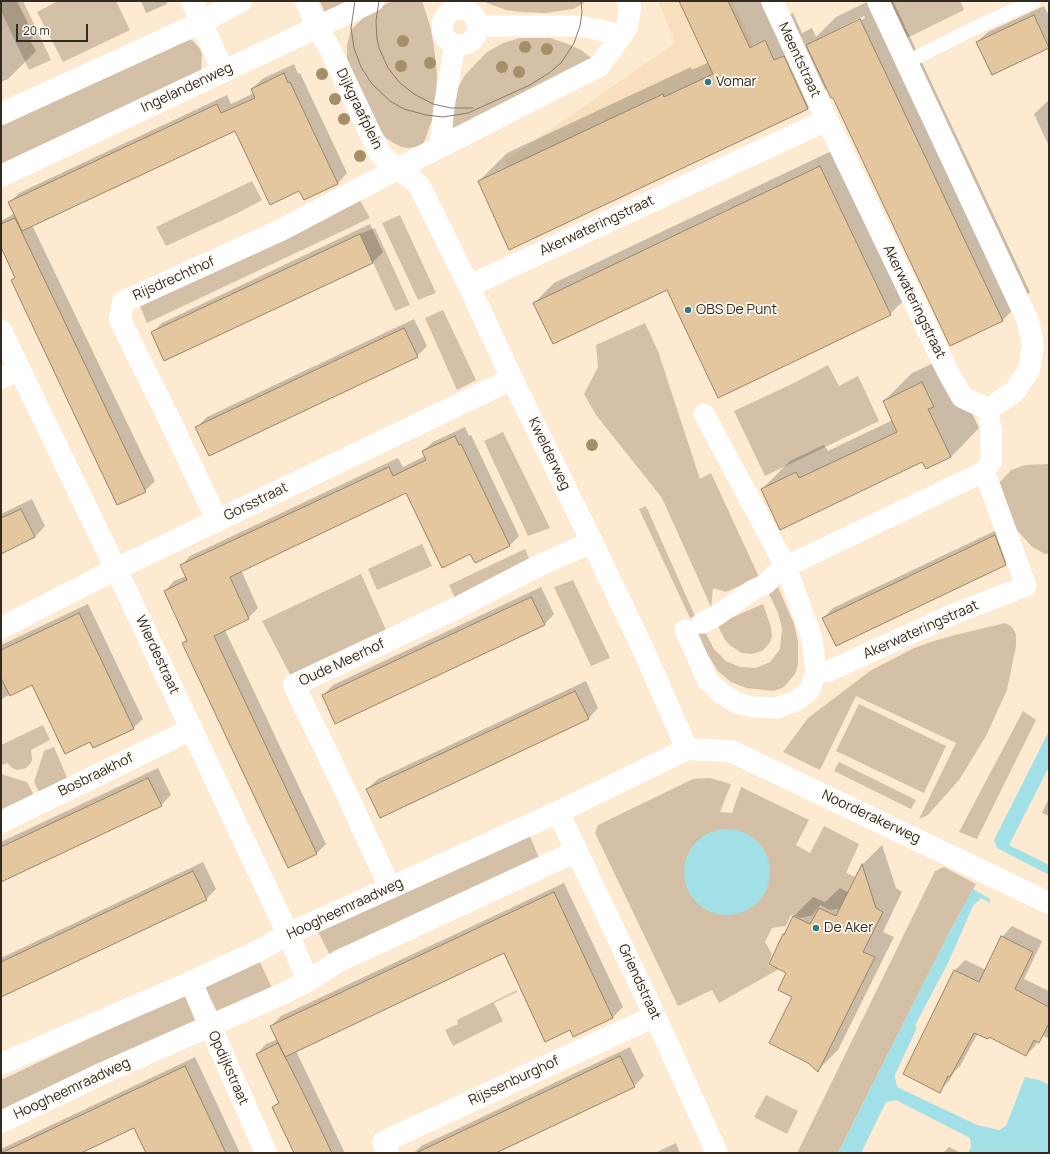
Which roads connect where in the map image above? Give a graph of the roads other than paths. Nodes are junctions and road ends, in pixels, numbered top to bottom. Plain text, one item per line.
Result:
1 (192, 1) edge
2 (241, 1) edge
3 (306, 1) edge
4 (373, 1) edge
5 (628, 1) edge
6 (772, 1) edge
7 (878, 1) edge
8 (1034, 1) edge
9 (447, 7) edge
10 (202, 22) junction
11 (477, 26) junction
12 (317, 27) junction
13 (622, 35) junction
14 (455, 44) junction
15 (907, 62) junction
16 (223, 71) junction
17 (1, 114) edge
18 (827, 120) junction
19 (440, 147) junction
20 (397, 168) junction
21 (1, 176) edge
22 (469, 286) junction
23 (1, 331) edge
24 (10, 374) edge
25 (512, 379) junction
26 (988, 409) junction
27 (704, 414) dead end
28 (983, 472) junction
29 (217, 520) junction
30 (592, 542) junction
31 (786, 567) junction
32 (116, 569) junction
33 (1, 628) edge
34 (816, 672) junction
35 (192, 728) junction
36 (687, 748) junction
37 (558, 812) junction
38 (1, 822) edge
39 (577, 851) junction
40 (390, 888) junction
41 (1049, 902) edge
42 (288, 934) junction
43 (308, 981) junction
44 (191, 982) junction
45 (655, 1016) junction
46 (210, 1025) junction
47 (2, 1060) edge
48 (1, 1122) edge
49 (266, 1153) edge
50 (388, 1153) edge
51 (717, 1153) edge

1 - 10 street
2 - 10 street
3 - 12 street, Dijkgraafplein
4 - 12 street, Ingelandenweg
5 - 13 street
6 - 18 street, Meentstraat
7 - 15 street
8 - 15 lane
9 - 11 street
9 - 14 street
10 - 16 street
10 - 17 street
11 - 13 street
11 - 14 street
12 - 16 street, Ingelandenweg
12 - 20 street, Dijkgraafplein
13 - 19 street
14 - 19 street
15 - 26 street
16 - 21 street, Ingelandenweg
18 - 22 street, Akerwateringstraat
18 - 26 street, Akerwateringstraat
19 - 20 street
20 - 22 street, Kwelderweg
20 - 29 street, Rijsdrechthof
22 - 25 street, Kwelderweg
23 - 24 street, Wierdestraat
24 - 32 street, Wierdestraat
25 - 29 street, Gorsstraat
25 - 30 street, Kwelderweg
26 - 28 street
27 - 31 street
28 - 31 street
28 - 34 street, Akerwateringstraat
29 - 32 street, Gorsstraat
30 - 36 street, Kwelderweg
30 - 40 street, Oude Meerhof
31 - 34 street
31 - 34 street
32 - 33 street, Gorsstraat
32 - 35 street, Wierdestraat
35 - 38 street, Bosbraakhof
35 - 42 street, Wierdestraat
36 - 37 street, Hoogheemraadweg
36 - 41 street, Noorderakerweg
37 - 39 street, Griendstraat
37 - 40 street, Hoogheemraadweg
39 - 43 street, Hoogheemraadweg
39 - 45 street, Griendstraat
40 - 42 street, Hoogheemraadweg
42 - 43 street, Wierdestraat
42 - 44 street, Hoogheemraadweg
43 - 46 street, Hoogheemraadweg
44 - 46 street, Opdijkstraat
44 - 47 street, Hoogheemraadweg
45 - 50 street, Rijssenburghof
45 - 51 street, Griendstraat
46 - 48 street, Hoogheemraadweg
46 - 49 street, Opdijkstraat

